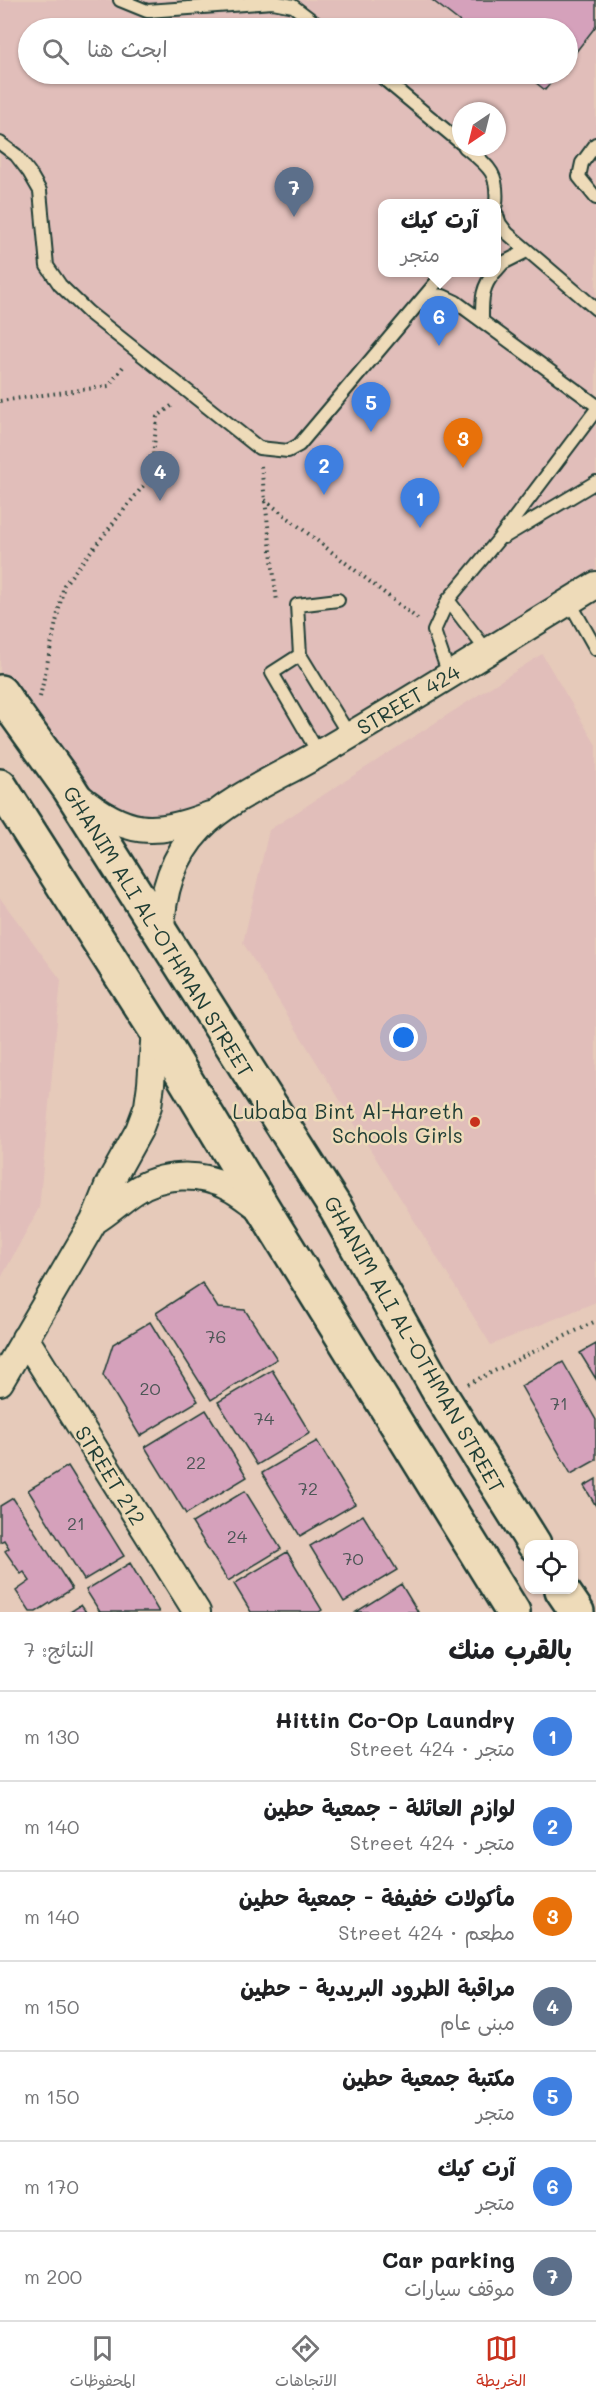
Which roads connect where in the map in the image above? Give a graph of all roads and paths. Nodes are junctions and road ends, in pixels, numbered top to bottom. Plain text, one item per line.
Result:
1 (120, 0) edge
2 (309, 18) edge
3 (390, 84) edge
4 (452, 136) edge
5 (0, 143) edge
6 (596, 144) edge
7 (476, 156) edge
8 (596, 198) edge
9 (496, 199) edge
10 (501, 225) edge
11 (527, 251) junction
12 (501, 265) edge
13 (442, 277) edge
14 (491, 277) edge
15 (428, 294) junction
16 (596, 309) edge
17 (482, 320) junction
18 (135, 349) junction
19 (189, 393) junction
20 (0, 401) edge
21 (596, 405) edge
22 (596, 410) edge
23 (259, 448) junction
24 (596, 482) edge
25 (265, 500) junction
26 (498, 540) junction
27 (596, 585) edge
28 (338, 600) dead end
29 (448, 600) junction
30 (569, 601) junction
31 (278, 606) dead end
32 (434, 631) junction
33 (596, 649) edge
34 (487, 651) junction
35 (300, 655) junction
36 (449, 675) junction
37 (0, 692) edge
38 (349, 735) junction
39 (32, 737) junction
40 (319, 754) junction
41 (0, 786) edge
42 (69, 788) junction
43 (219, 812) junction
44 (161, 936) junction
45 (154, 1029) junction
46 (266, 1213) junction
47 (94, 1221) junction
48 (596, 1321) edge
49 (25, 1338) junction
50 (0, 1382) edge
51 (441, 1397) junction
52 (531, 1540) edge
53 (565, 1594) edge
54 (197, 1612) edge
55 (513, 1612) edge
56 (577, 1612) edge

1 - 2 lane
3 - 4 lane
5 - 18 lane
6 - 8 lane
7 - 9 lane
10 - 11 lane
11 - 12 lane
11 - 16 lane
13 - 15 lane
14 - 17 lane
15 - 17 lane
15 - 23 lane
17 - 21 lane
18 - 19 lane
18 - 20 path
19 - 23 lane
19 - 39 path
22 - 26 lane
23 - 25 path
24 - 26 lane
25 - 31 path
25 - 32 path
26 - 29 lane
27 - 30 street, STREET 424
28 - 35 lane
29 - 32 lane
29 - 34 lane
30 - 33 lane
30 - 34 street, STREET 424
32 - 36 lane
34 - 36 street, STREET 424
35 - 38 lane
35 - 40 lane
36 - 38 street, STREET 424
37 - 39 street, GHANIM ALI AL-OTHMAN STREET
38 - 40 street, STREET 424
39 - 42 street, GHANIM ALI AL-OTHMAN STREET
40 - 43 street, STREET 424
41 - 45 street
42 - 43 street, STREET 424
42 - 44 street, GHANIM ALI AL-OTHMAN STREET
43 - 44 street, STREET 424
44 - 51 street, GHANIM ALI AL-OTHMAN STREET
45 - 46 street
45 - 47 street
46 - 47 street
46 - 55 street
47 - 49 street
48 - 51 path
49 - 50 street
49 - 54 street, STREET 212
51 - 52 street, GHANIM ALI AL-OTHMAN STREET
53 - 56 street

